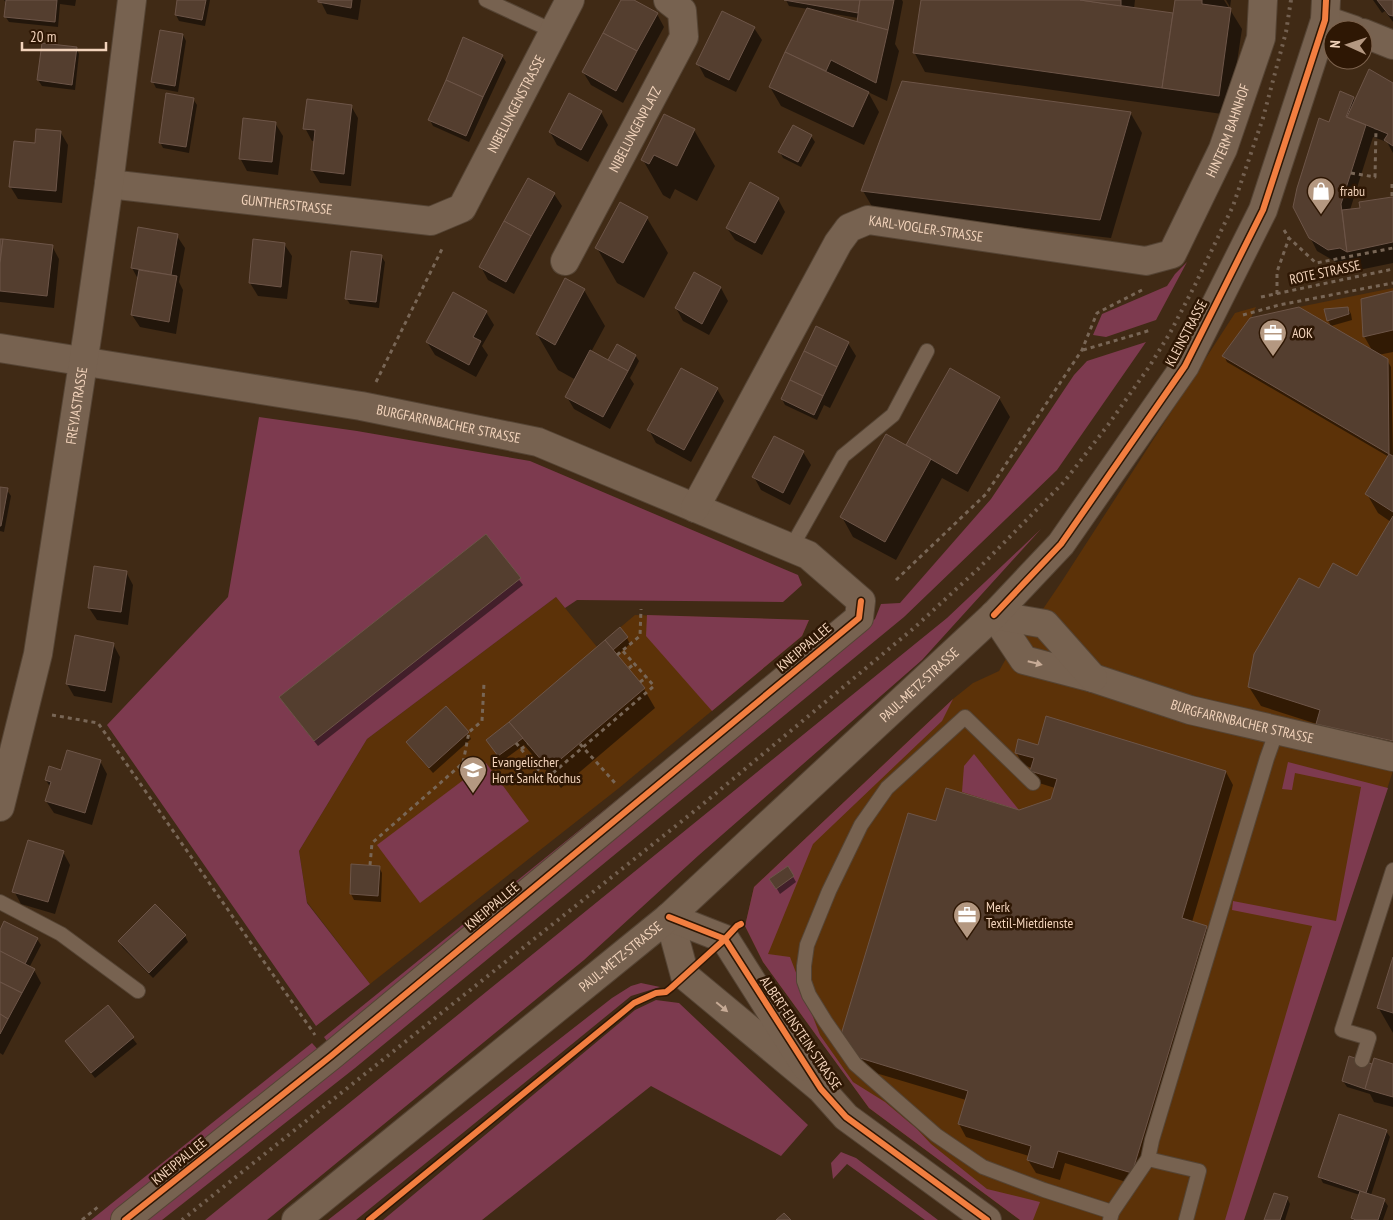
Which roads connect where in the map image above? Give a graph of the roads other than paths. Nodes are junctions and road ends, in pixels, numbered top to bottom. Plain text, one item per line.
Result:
1 (132, 0) edge
2 (486, 0) edge
3 (570, 0) edge
4 (668, 0) edge
5 (1263, 0) edge
6 (1326, 10) edge
7 (1340, 20) edge
8 (554, 31) junction
9 (1373, 37) edge
10 (1393, 45) edge
11 (109, 184) junction
12 (462, 208) joint
13 (1172, 254) joint
14 (565, 262) dead end
15 (0, 348) edge
16 (927, 351) dead end
17 (84, 361) junction
18 (695, 508) junction
19 (791, 548) junction
20 (861, 601) joint
21 (994, 615) junction
22 (1093, 678) junction
23 (1277, 730) junction
24 (1393, 757) edge
25 (1033, 783) dead end
26 (0, 807) edge
27 (1393, 870) edge
28 (0, 902) edge
29 (669, 917) junction
30 (138, 991) dead end
31 (1362, 1060) dead end
32 (821, 1089) junction
33 (1148, 1159) junction
34 (1111, 1216) edge
35 (125, 1220) edge
36 (296, 1220) edge
37 (987, 1220) edge
38 (1186, 1220) edge

1 - 11 street, FREYJASTRASSE
2 - 8 lane
3 - 8 street, NIBELUNGENSTRASSE
4 - 14 street, NIBELUNGENPLATZ
5 - 13 street, HINTERM BAHNHOF
6 - 7 street, KLEINSTRASSE
6 - 21 street, KLEINSTRASSE
8 - 12 street, NIBELUNGENSTRASSE
9 - 10 street
11 - 12 street, GUNTHERSTRASSE
11 - 17 street, FREYJASTRASSE
13 - 18 street, KARL-VOGLER-STRASSE
15 - 17 street, BURGFARRNBACHER STRASSE
16 - 19 lane
17 - 18 street, BURGFARRNBACHER STRASSE
17 - 26 street, FREYJASTRASSE
18 - 19 street, BURGFARRNBACHER STRASSE
19 - 20 street, BURGFARRNBACHER STRASSE
20 - 35 street, KNEIPPALLEE
21 - 22 street
21 -> 22 street, BURGFARRNBACHER STRASSE
21 - 29 street, PAUL-METZ-STRASSE
22 - 23 street, BURGFARRNBACHER STRASSE
23 - 24 street, BURGFARRNBACHER STRASSE
23 - 33 lane
25 - 34 lane
27 - 31 lane
28 - 30 lane
29 -> 32 street, ALBERT-EINSTEIN-STRASSE
29 - 32 street, ALBERT-EINSTEIN-STRASSE
29 - 36 street, PAUL-METZ-STRASSE
32 - 37 street, ALBERT-EINSTEIN-STRASSE
33 - 34 lane
33 - 38 lane

